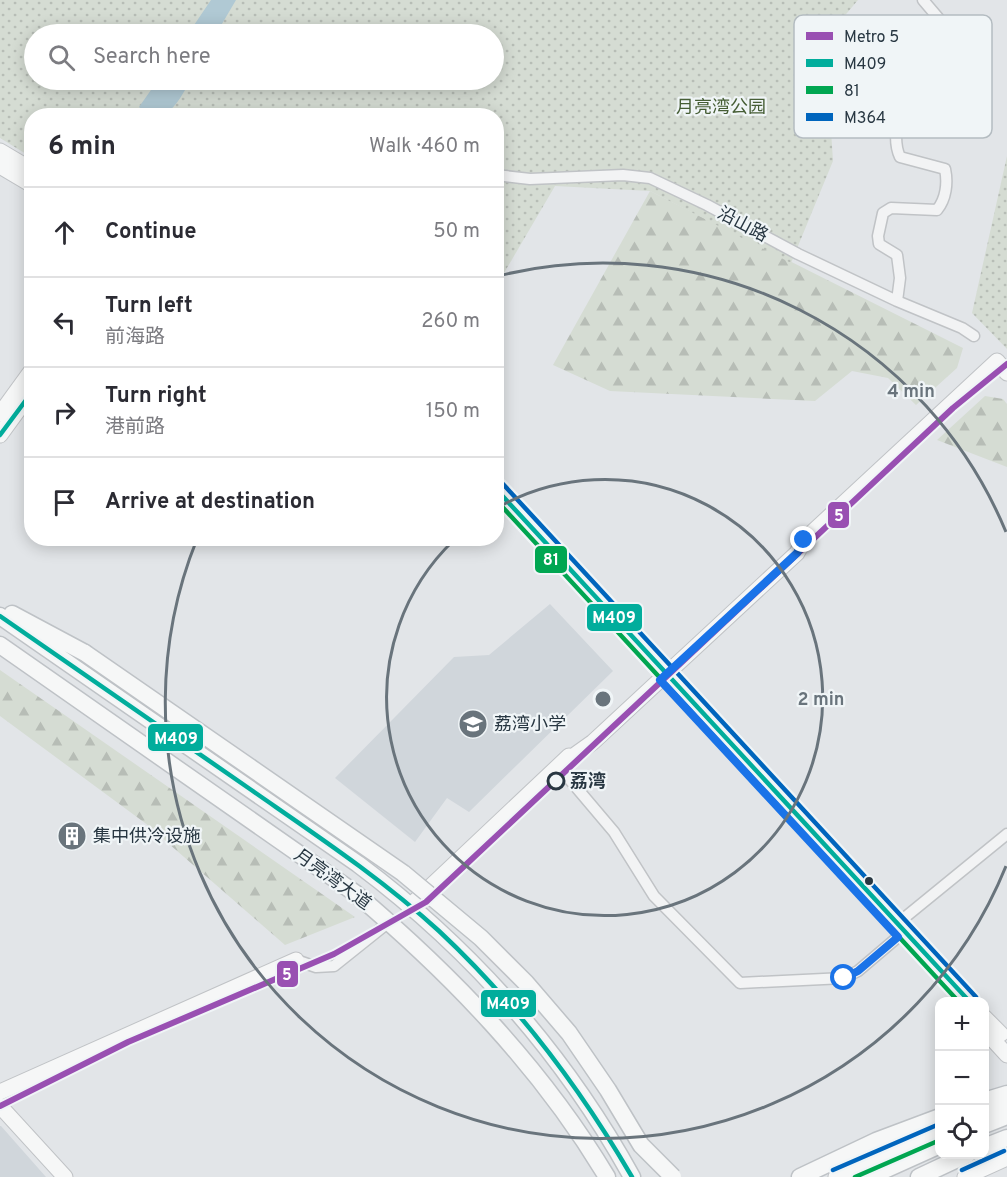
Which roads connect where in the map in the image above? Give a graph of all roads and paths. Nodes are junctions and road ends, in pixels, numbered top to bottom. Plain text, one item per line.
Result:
1 (923, 0) edge
2 (936, 15) edge
3 (897, 138) edge
4 (0, 151) edge
5 (24, 165) edge
6 (0, 166) edge
7 (504, 176) edge
8 (24, 180) edge
9 (897, 301) junction
10 (974, 336) dead end
11 (1002, 367) edge
12 (24, 381) edge
13 (24, 402) edge
14 (0, 414) edge
15 (0, 435) edge
16 (504, 497) edge
17 (504, 510) edge
18 (0, 607) edge
19 (0, 616) edge
20 (0, 645) edge
21 (660, 673) junction
22 (561, 766) junction
23 (1007, 834) edge
24 (410, 906) junction
25 (389, 922) junction
26 (898, 930) junction
27 (296, 960) joint
28 (954, 997) edge
29 (965, 997) edge
30 (989, 1022) edge
31 (989, 1035) edge
32 (1007, 1041) edge
33 (1007, 1055) edge
34 (0, 1092) edge
35 (1007, 1094) edge
36 (989, 1099) edge
37 (0, 1106) edge
38 (1007, 1107) edge
39 (989, 1113) edge
40 (1007, 1116) edge
41 (935, 1119) edge
42 (989, 1123) edge
43 (935, 1134) edge
44 (1007, 1138) edge
45 (989, 1145) edge
46 (935, 1147) edge
47 (1007, 1158) edge
48 (959, 1159) edge
49 (64, 1177) edge
50 (607, 1177) edge
51 (632, 1177) edge
52 (673, 1177) edge
53 (800, 1177) edge
54 (836, 1177) edge
55 (869, 1177) edge
56 (919, 1177) edge
57 (965, 1177) edge

1 - 2 street
3 - 9 street
4 - 5 street
6 - 8 street
7 - 9 street, 沿山路
9 - 10 street, 沿山路
11 - 21 street
12 - 14 street
13 - 15 street
16 - 21 street
17 - 21 street
18 - 52 main road, bridge
19 - 24 main road, 月亮湾大道
20 - 25 main road, 月亮湾大道
21 - 22 street
21 - 26 street
22 - 24 street
22 - 26 street
23 - 26 street
24 - 51 main road, 月亮湾大道
25 - 27 street
25 - 50 main road, 月亮湾大道
26 - 28 street
26 - 29 street
27 - 34 street
30 - 32 street
31 - 33 street
35 - 36 main road
37 - 49 street
38 - 39 street
40 - 42 main road
41 - 53 main road
43 - 54 street
44 - 45 main road
46 - 55 main road
47 - 57 street
48 - 56 main road

